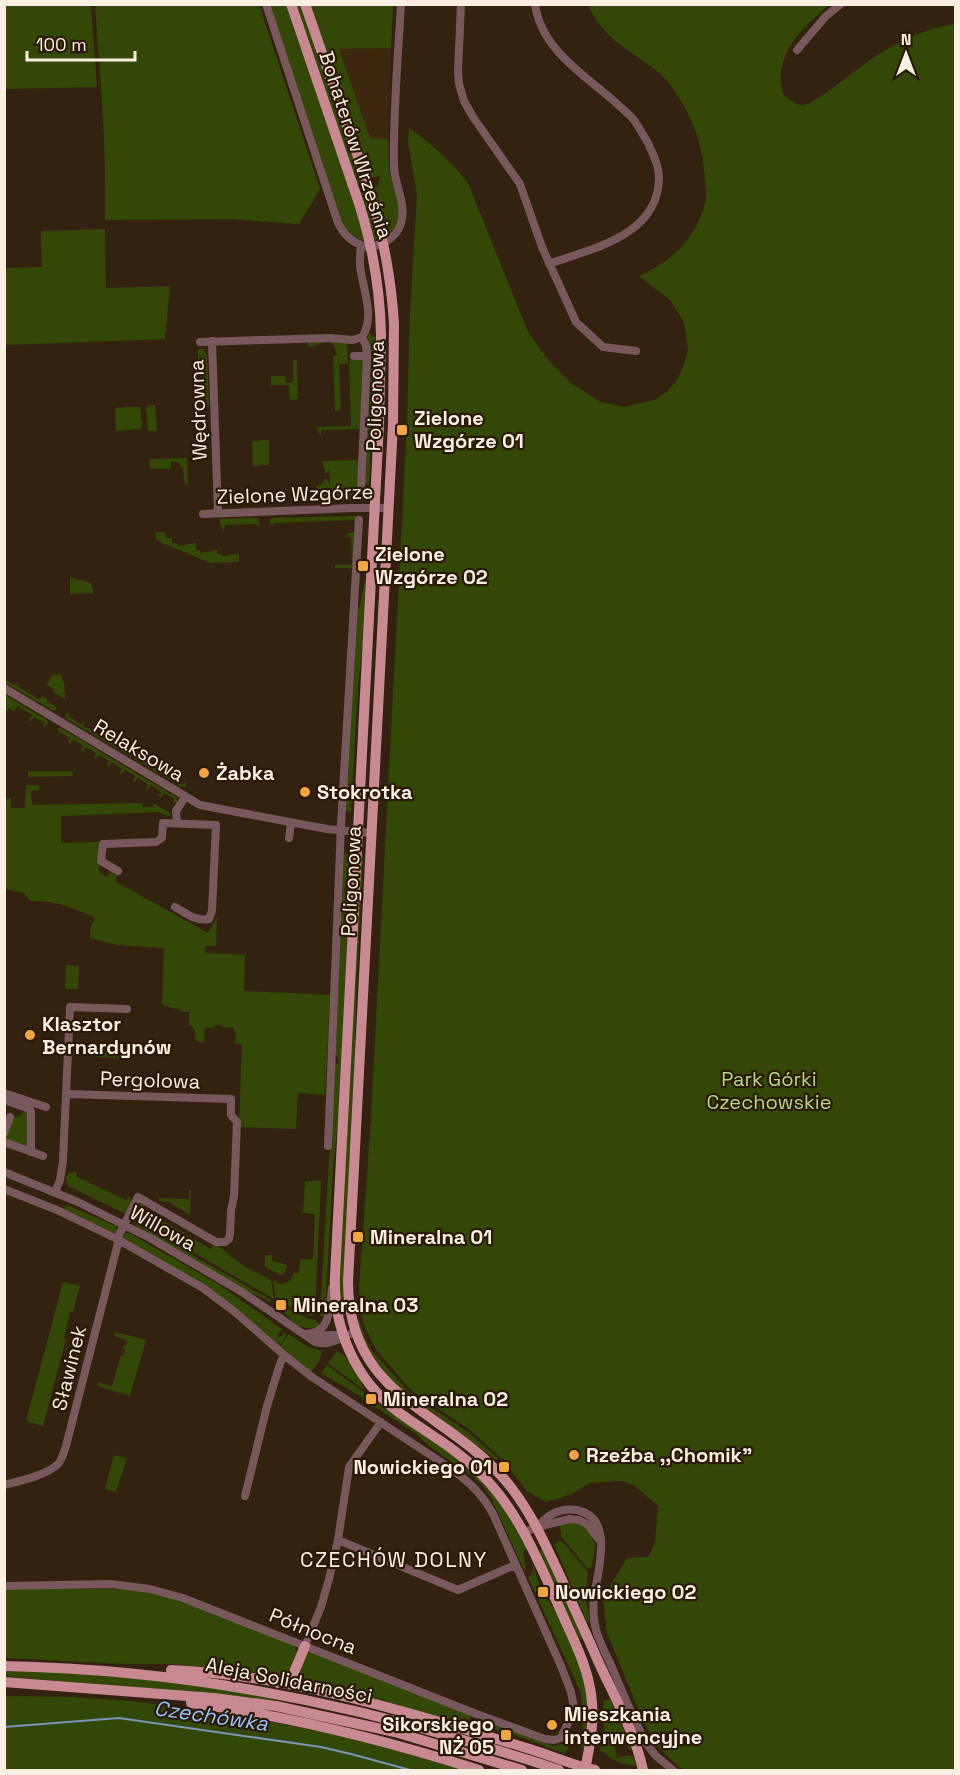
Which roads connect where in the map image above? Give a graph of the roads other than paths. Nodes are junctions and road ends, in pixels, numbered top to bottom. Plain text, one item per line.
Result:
1 (266, 4) edge
2 (291, 4) edge
3 (305, 4) edge
4 (401, 4) edge
5 (461, 4) edge
6 (535, 4) edge
7 (841, 4) edge
8 (797, 50) dead end
9 (361, 245) junction
10 (549, 264) junction
11 (394, 324) joint
12 (381, 335) joint
13 (362, 337) junction
14 (212, 341) junction
15 (200, 342) dead end
16 (636, 351) dead end
17 (354, 356) dead end
18 (367, 356) junction
19 (361, 488) dead end
20 (375, 508) junction
21 (388, 508) junction
22 (218, 513) junction
23 (203, 514) dead end
24 (359, 520) dead end
25 (4, 688) edge
26 (185, 797) junction
27 (177, 823) junction
28 (291, 823) junction
29 (341, 831) junction
30 (358, 833) junction
31 (371, 833) junction
32 (289, 838) dead end
33 (118, 871) dead end
34 (176, 907) dead end
35 (127, 1009) dead end
36 (4, 1093) edge
37 (67, 1094) junction
38 (231, 1099) joint
39 (4, 1100) edge
40 (46, 1107) dead end
41 (10, 1117) dead end
42 (4, 1133) edge
43 (4, 1143) edge
44 (328, 1146) dead end
45 (31, 1152) junction
46 (43, 1156) dead end
47 (4, 1172) edge
48 (4, 1189) edge
49 (55, 1192) junction
50 (124, 1225) junction
51 (117, 1239) junction
52 (335, 1276) junction
53 (297, 1330) junction
54 (356, 1332) junction
55 (306, 1334) junction
56 (343, 1336) junction
57 (284, 1355) junction
58 (381, 1422) junction
59 (4, 1485) edge
60 (245, 1496) dead end
61 (537, 1527) junction
62 (525, 1532) junction
63 (338, 1540) junction
64 (515, 1565) junction
65 (4, 1586) edge
66 (305, 1646) junction
67 (4, 1666) edge
68 (116, 1671) junction
69 (295, 1671) junction
70 (4, 1682) edge
71 (278, 1683) junction
72 (120, 1690) junction
73 (311, 1690) junction
74 (479, 1770) edge
75 (522, 1770) edge
76 (559, 1770) edge
77 (588, 1770) edge
78 (643, 1770) edge
79 (673, 1770) edge

1 - 9 street
2 - 12 main road, Bohaterów Września, bridge
3 - 11 main road, Bohaterów Września, bridge
4 - 9 street
5 - 10 street
6 - 10 street
7 - 8 street
9 - 13 street
10 - 16 street
11 - 21 main road, Poligonowa
12 - 20 main road, Poligonowa
13 - 14 street, Wędrowna
13 - 18 street
14 - 15 street, Wędrowna
14 - 22 street, Wędrowna
17 - 18 street
18 - 19 street
20 - 21 street, Zielone Wzgórze
20 - 22 street, Zielone Wzgórze
20 - 30 main road, Poligonowa
21 - 31 main road, Poligonowa
22 - 23 street, Zielone Wzgórze
24 - 29 street
25 - 26 street, Relaksowa
26 - 27 street
26 - 28 street, Relaksowa
27 - 33 street
27 - 34 street
28 - 29 street, Relaksowa
28 - 32 street
29 - 30 street, Relaksowa
29 - 44 street
30 - 31 street, Relaksowa
30 - 52 main road, Poligonowa
31 - 54 main road, Poligonowa
35 - 37 street
36 - 40 street
37 - 38 street, Pergolowa
37 - 49 street
38 - 50 street, Sławinek
39 - 45 street
41 - 42 street
43 - 45 street
45 - 46 street
47 - 49 street, Willowa
48 - 51 street
49 - 50 street, Willowa
50 - 51 street, Sławinek
50 - 53 street, Willowa
51 - 57 street
51 - 59 street, Sławinek
52 - 55 street
52 - 56 main road, Poligonowa
53 - 55 street, Willowa
53 - 56 street, Willowa
54 - 56 street, Willowa
54 - 61 main road, Poligonowa
55 - 56 street, Willowa
56 - 62 main road, Poligonowa
57 - 58 street
57 - 60 street
58 - 63 street
58 - 64 street
61 - 62 street
61 - 78 main road, Poligonowa
61 - 79 street
62 - 77 main road, Poligonowa
63 - 64 street
63 - 66 street
64 - 66 street, Północna
65 - 66 street, Północna
66 - 69 main road
67 - 68 main road, Aleja Solidarności
68 - 71 main road
68 - 76 main road, Aleja Solidarności
69 - 71 main road
69 - 73 main road
70 - 72 main road, Aleja Solidarności
71 - 73 main road
72 - 74 main road
72 - 75 main road, Aleja Solidarności
73 - 77 main road

